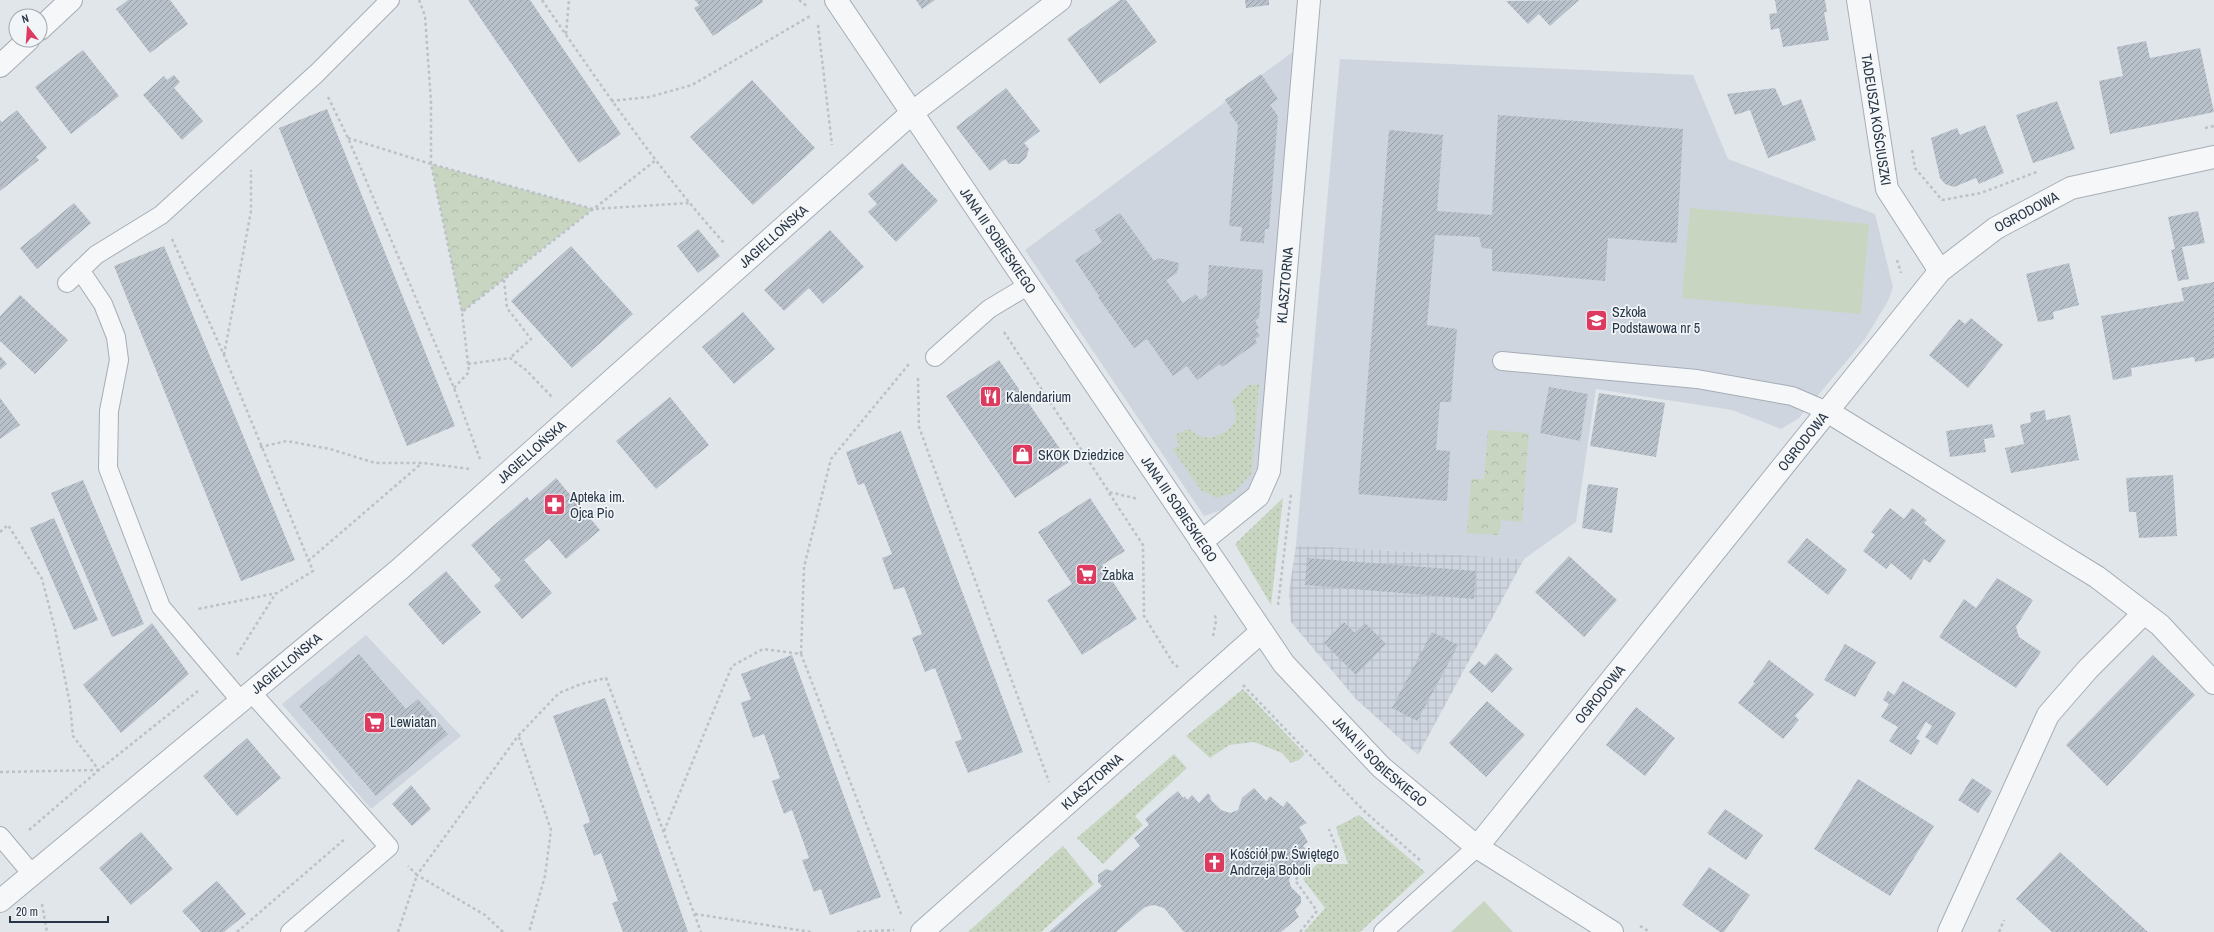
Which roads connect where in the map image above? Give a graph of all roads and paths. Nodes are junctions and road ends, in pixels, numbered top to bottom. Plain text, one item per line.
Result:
1 (71, 0) edge
2 (390, 0) edge
3 (419, 0) edge
4 (542, 0) edge
5 (569, 0) edge
6 (836, 0) edge
7 (1060, 0) edge
8 (1309, 0) edge
9 (1858, 0) edge
10 (816, 13) dead end
11 (817, 20) dead end
12 (48, 22) edge
13 (566, 35) junction
14 (19, 48) edge
15 (0, 66) edge
16 (317, 73) junction
17 (611, 101) junction
18 (913, 112) junction
19 (2214, 126) edge
20 (2198, 129) dead end
21 (251, 133) junction
22 (348, 138) junction
23 (1911, 145) dead end
24 (833, 151) dead end
25 (2214, 157) edge
26 (656, 160) junction
27 (431, 164) junction
28 (2045, 168) dead end
29 (689, 203) junction
30 (593, 209) junction
31 (161, 215) junction
32 (1895, 253) dead end
33 (743, 264) junction
34 (80, 270) junction
35 (1940, 271) junction
36 (504, 280) junction
37 (1900, 280) dead end
38 (67, 283) dead end
39 (1029, 285) junction
40 (989, 310) junction
41 (462, 312) junction
42 (224, 355) junction
43 (935, 357) dead end
44 (510, 358) junction
45 (913, 359) dead end
46 (1502, 361) dead end
47 (468, 364) junction
48 (918, 375) dead end
49 (454, 388) junction
50 (555, 401) dead end
51 (1827, 411) junction
52 (260, 447) junction
53 (423, 463) junction
54 (482, 464) dead end
55 (477, 470) dead end
56 (1109, 492) junction
57 (1146, 502) dead end
58 (0, 532) edge
59 (1201, 542) junction
60 (308, 561) junction
61 (277, 593) junction
62 (2144, 613) junction
63 (1215, 614) dead end
64 (168, 615) junction
65 (1261, 632) junction
66 (801, 654) junction
67 (1224, 665) junction
68 (1182, 670) dead end
69 (222, 679) junction
70 (2214, 683) edge
71 (246, 697) junction
72 (518, 736) junction
73 (99, 770) junction
74 (0, 772) edge
75 (1049, 783) dead end
76 (365, 821) junction
77 (1329, 829) dead end
78 (664, 831) junction
79 (0, 836) edge
80 (389, 847) junction
81 (1477, 847) junction
82 (12, 851) junction
83 (1456, 867) junction
84 (32, 874) junction
85 (417, 875) junction
86 (41, 897) dead end
87 (0, 901) edge
88 (695, 914) junction
89 (902, 916) dead end
90 (2004, 920) dead end
91 (899, 930) dead end
92 (924, 931) edge
93 (47, 932) edge
94 (237, 932) edge
95 (290, 932) edge
96 (398, 932) edge
97 (503, 932) edge
98 (529, 932) edge
99 (701, 932) edge
100 (811, 932) edge
101 (857, 932) edge
102 (1300, 932) edge
103 (1383, 932) edge
104 (1612, 932) edge
105 (1949, 932) edge
106 (1999, 932) edge

1 - 12 street
2 - 16 lane
3 - 27 path
4 - 13 path
5 - 13 path
6 - 18 street, JANA III SOBIESKIEGO
7 - 18 street, JAGIELLOŃSKA
8 - 59 street, KLASZTORNA
9 - 35 street, TADEUSZA KOŚCIUSZKI
10 - 17 path
11 - 24 path
13 - 17 path
14 - 15 street
16 - 21 lane
16 - 22 path
17 - 26 path
18 - 33 street, JAGIELLOŃSKA
18 - 39 street, JANA III SOBIESKIEGO
19 - 20 path
21 - 31 lane
21 - 42 path
22 - 27 path
22 - 49 path
23 - 28 path
25 - 35 street, OGRODOWA
26 - 29 path
26 - 30 path
27 - 30 path
27 - 41 path
29 - 30 path
29 - 33 path
30 - 36 path
31 - 34 lane
31 - 42 path
32 - 37 path
33 - 71 street, JAGIELLOŃSKA
34 - 38 lane
34 - 64 lane
35 - 51 street, OGRODOWA
36 - 41 path
36 - 44 path
39 - 40 lane
39 - 59 street, JANA III SOBIESKIEGO
40 - 43 lane
40 - 56 path
41 - 47 path
42 - 52 path
44 - 47 path
44 - 50 path
45 - 66 path
46 - 51 lane
47 - 49 path
48 - 75 path
49 - 54 path
51 - 62 street
51 - 81 street, OGRODOWA
52 - 53 path
52 - 60 path
53 - 55 path
53 - 60 path
56 - 57 path
56 - 68 path
58 - 73 path
59 - 65 street, JANA III SOBIESKIEGO
60 - 61 path
61 - 64 path
61 - 69 path
62 - 70 street
62 - 105 street
63 - 67 path
64 - 69 lane
65 - 67 street, KLASZTORNA
65 - 81 street, JANA III SOBIESKIEGO
66 - 78 path
66 - 89 path
67 - 83 path
67 - 92 street, KLASZTORNA
69 - 71 lane
69 - 73 path
71 - 76 lane
71 - 84 street, JAGIELLOŃSKA
72 - 78 path
72 - 85 path
72 - 98 path
73 - 74 path
73 - 82 path
76 - 80 lane
76 - 94 path
77 - 102 path
78 - 88 path
79 - 82 lane
80 - 85 path
80 - 95 lane
81 - 83 lane
81 - 104 street, JANA III SOBIESKIEGO
82 - 84 lane
83 - 103 lane
84 - 87 street, JAGIELLOŃSKA
85 - 96 path
85 - 97 path
86 - 93 path
88 - 99 path
88 - 100 path
90 - 106 path
91 - 101 path

